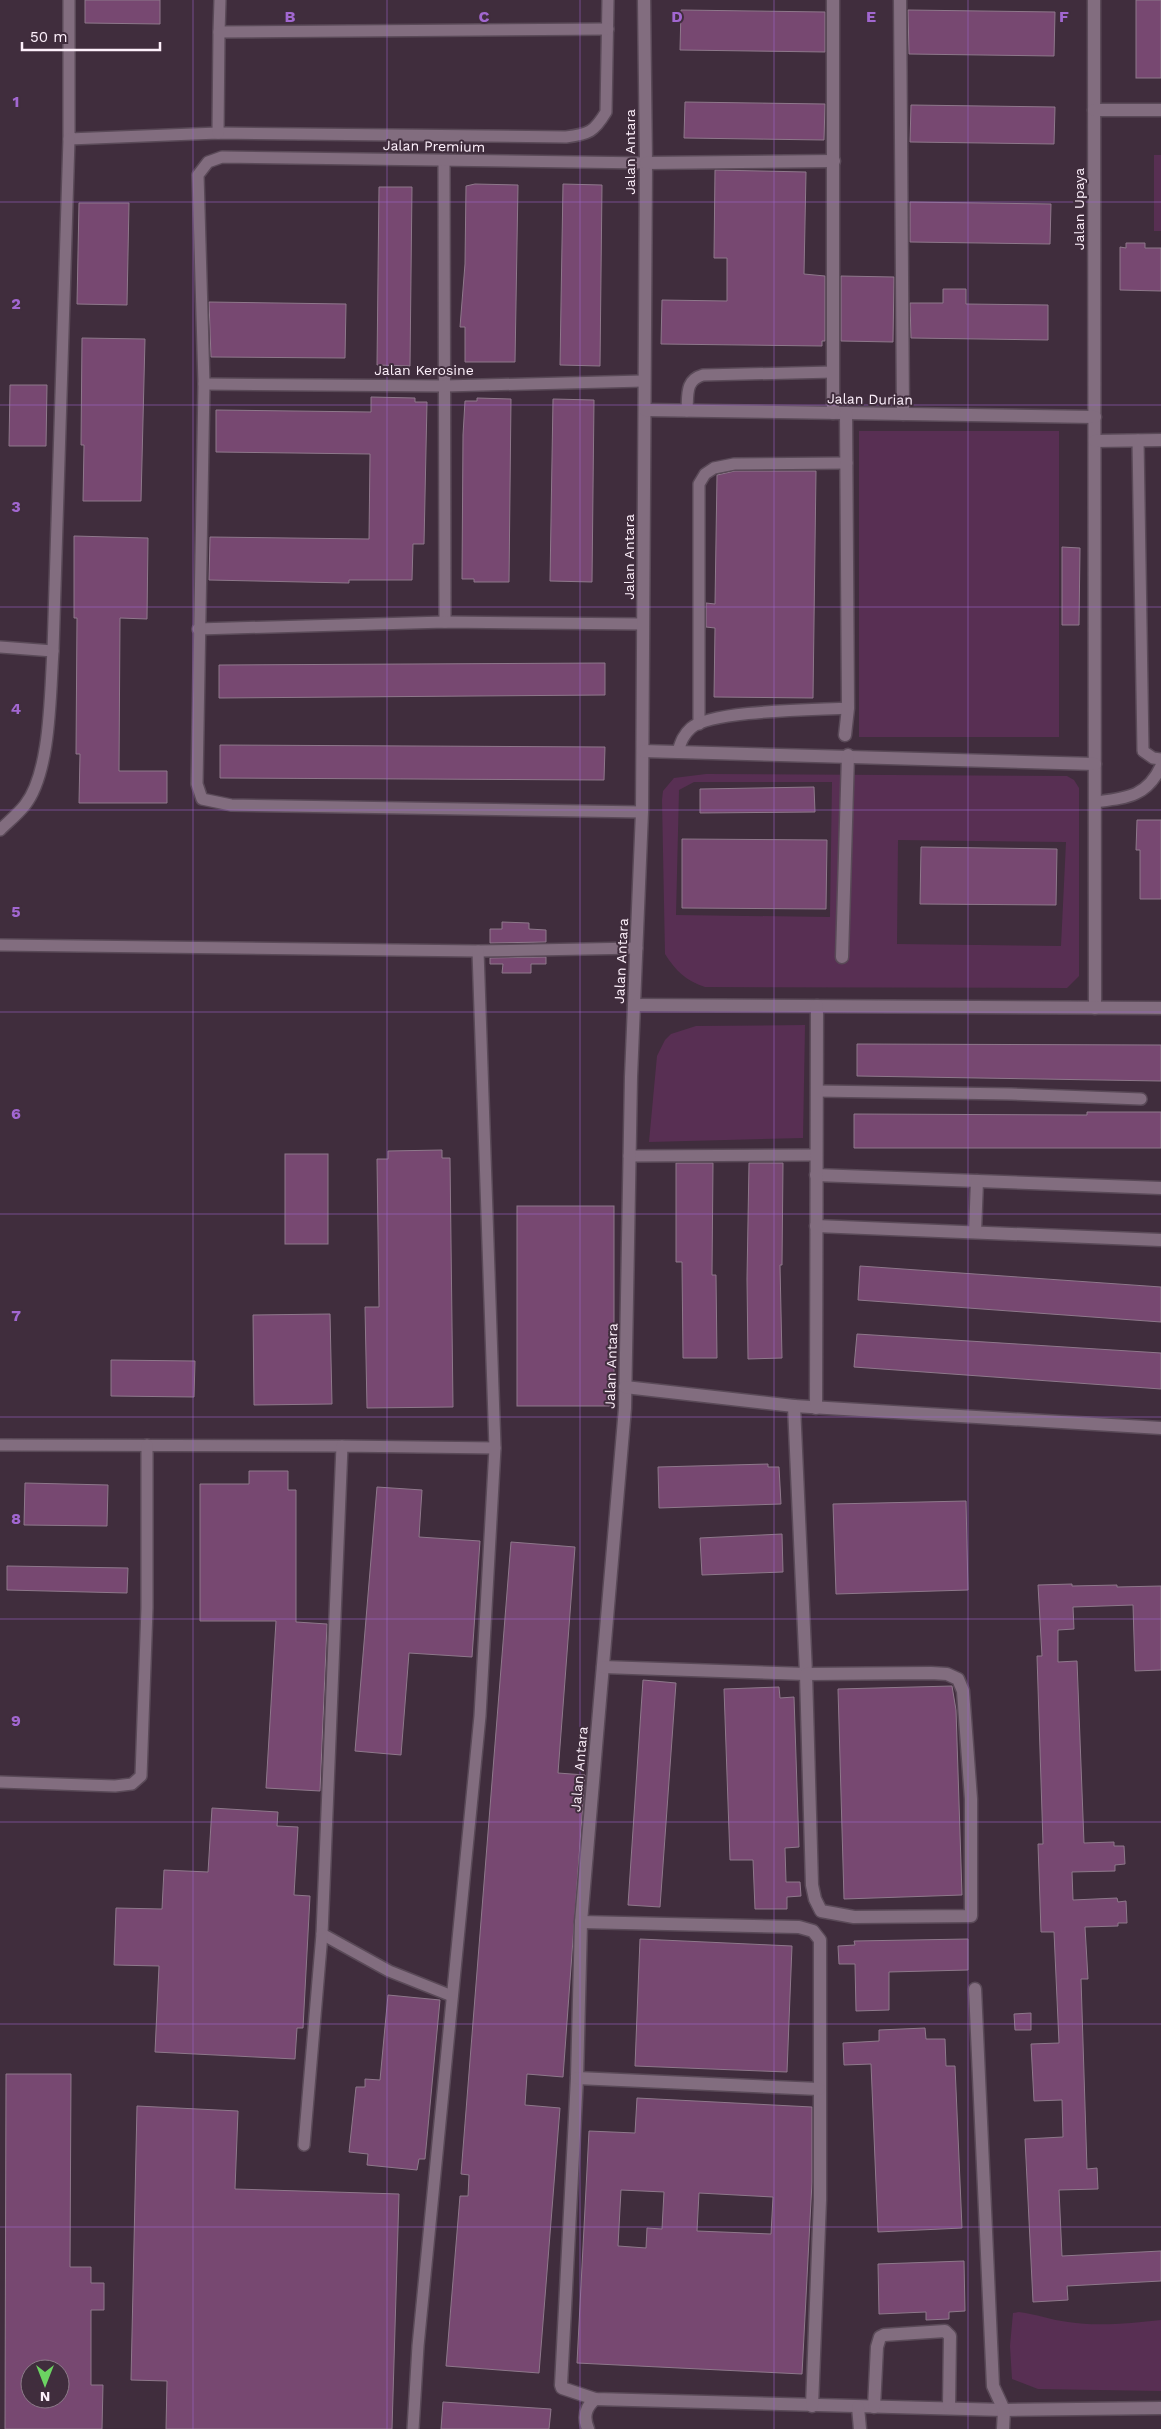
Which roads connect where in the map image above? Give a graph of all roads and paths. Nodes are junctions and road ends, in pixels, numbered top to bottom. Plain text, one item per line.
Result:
1 (69, 0) edge
2 (220, 0) edge
3 (608, 0) edge
4 (644, 0) edge
5 (834, 0) edge
6 (900, 0) edge
7 (1094, 0) edge
8 (608, 29) junction
9 (219, 32) junction
10 (1094, 110) junction
11 (1161, 110) edge
12 (218, 133) junction
13 (69, 139) junction
14 (834, 161) junction
15 (444, 162) junction
16 (646, 163) junction
17 (833, 372) junction
18 (644, 381) junction
19 (204, 384) junction
20 (445, 386) junction
21 (645, 410) junction
22 (686, 411) junction
23 (833, 413) junction
24 (846, 413) junction
25 (903, 414) junction
26 (1094, 417) junction
27 (1138, 440) junction
28 (1161, 440) edge
29 (1094, 441) junction
30 (846, 463) junction
31 (445, 622) junction
32 (644, 624) junction
33 (198, 629) junction
34 (0, 647) edge
35 (53, 651) junction
36 (848, 708) junction
37 (699, 724) junction
38 (845, 735) dead end
39 (642, 751) junction
40 (678, 752) junction
41 (848, 755) junction
42 (1161, 759) edge
43 (1095, 764) junction
44 (1161, 766) edge
45 (1095, 802) junction
46 (642, 812) junction
47 (0, 830) edge
48 (0, 945) edge
49 (637, 948) junction
50 (478, 951) junction
51 (842, 957) dead end
52 (634, 1005) junction
53 (817, 1006) junction
54 (1095, 1008) junction
55 (1161, 1008) edge
56 (817, 1091) junction
57 (1141, 1099) dead end
58 (816, 1155) junction
59 (629, 1156) junction
60 (816, 1175) junction
61 (977, 1181) junction
62 (1161, 1188) edge
63 (816, 1226) junction
64 (975, 1232) junction
65 (1161, 1240) edge
66 (625, 1387) junction
67 (794, 1406) junction
68 (816, 1408) junction
69 (1161, 1428) edge
70 (0, 1445) edge
71 (147, 1445) junction
72 (342, 1446) junction
73 (495, 1448) junction
74 (602, 1667) junction
75 (806, 1674) junction
76 (0, 1782) edge
77 (580, 1922) junction
78 (322, 1934) junction
79 (975, 1989) dead end
80 (452, 1996) junction
81 (577, 2078) junction
82 (819, 2089) junction
83 (304, 2145) dead end
84 (595, 2399) junction
85 (812, 2406) junction
86 (858, 2407) junction
87 (874, 2407) junction
88 (949, 2407) junction
89 (1161, 2408) edge
90 (1004, 2410) junction
91 (413, 2429) edge
92 (588, 2429) edge
93 (860, 2429) edge
94 (1004, 2429) edge

1 - 13 lane
2 - 9 lane
3 - 8 lane
4 - 16 street, Jalan Antara
5 - 14 street
6 - 25 street
7 - 10 street, Jalan Upaya
8 - 9 lane
8 - 12 lane
9 - 12 lane
10 - 11 street
10 - 26 street, Jalan Upaya
12 - 13 lane
13 - 35 lane
14 - 16 street
14 - 17 street
15 - 16 lane, Jalan Premium
15 - 19 lane, Jalan Premium
15 - 20 lane
16 - 18 street, Jalan Antara
17 - 22 lane
17 - 23 street
18 - 20 lane, Jalan Kerosine
18 - 21 street, Jalan Antara
19 - 20 lane, Jalan Kerosine
19 - 33 lane
20 - 31 lane
21 - 22 street, Jalan Durian
21 - 32 street, Jalan Antara
22 - 23 street, Jalan Durian
23 - 24 street, Jalan Durian
24 - 25 street, Jalan Durian
24 - 30 street
25 - 26 street, Jalan Durian
26 - 29 street, Jalan Upaya
27 - 28 street
27 - 29 street
27 - 42 lane
29 - 43 street, Jalan Upaya
30 - 36 street
30 - 37 lane
31 - 32 lane
31 - 33 lane
32 - 39 street, Jalan Antara
33 - 46 lane
34 - 35 lane
35 - 47 lane
36 - 37 lane
36 - 38 street
37 - 40 lane
39 - 40 street
39 - 46 street, Jalan Antara
40 - 41 street
41 - 43 street
41 - 51 street
43 - 45 street, Jalan Upaya
44 - 45 lane
45 - 54 street, Jalan Upaya
46 - 49 street, Jalan Antara
48 - 50 lane
49 - 50 lane
49 - 52 street, Jalan Antara
50 - 73 lane
52 - 53 street
52 - 59 street, Jalan Antara
53 - 54 street
53 - 56 street
54 - 55 street
56 - 57 lane
56 - 58 street
58 - 59 lane
58 - 60 street
59 - 66 street, Jalan Antara
60 - 61 street
60 - 63 street
61 - 62 street
61 - 64 street
63 - 64 street
63 - 68 street
64 - 65 street
66 - 67 street
66 - 74 street, Jalan Antara
67 - 68 street
67 - 75 street
68 - 69 street
70 - 71 lane
71 - 72 lane
71 - 76 lane
72 - 73 lane
72 - 78 lane
73 - 80 lane
74 - 75 street
74 - 77 street, Jalan Antara
75 - 75 street
77 - 81 street, Jalan Antara
77 - 82 street
78 - 80 lane
78 - 83 lane
79 - 90 street
80 - 91 lane
81 - 82 street
81 - 84 street, Jalan Antara
82 - 85 street
84 - 85 street
84 - 92 street
85 - 86 street
86 - 87 street
86 - 93 street
87 - 88 street
87 - 88 street
88 - 90 street
89 - 90 street
90 - 94 street

